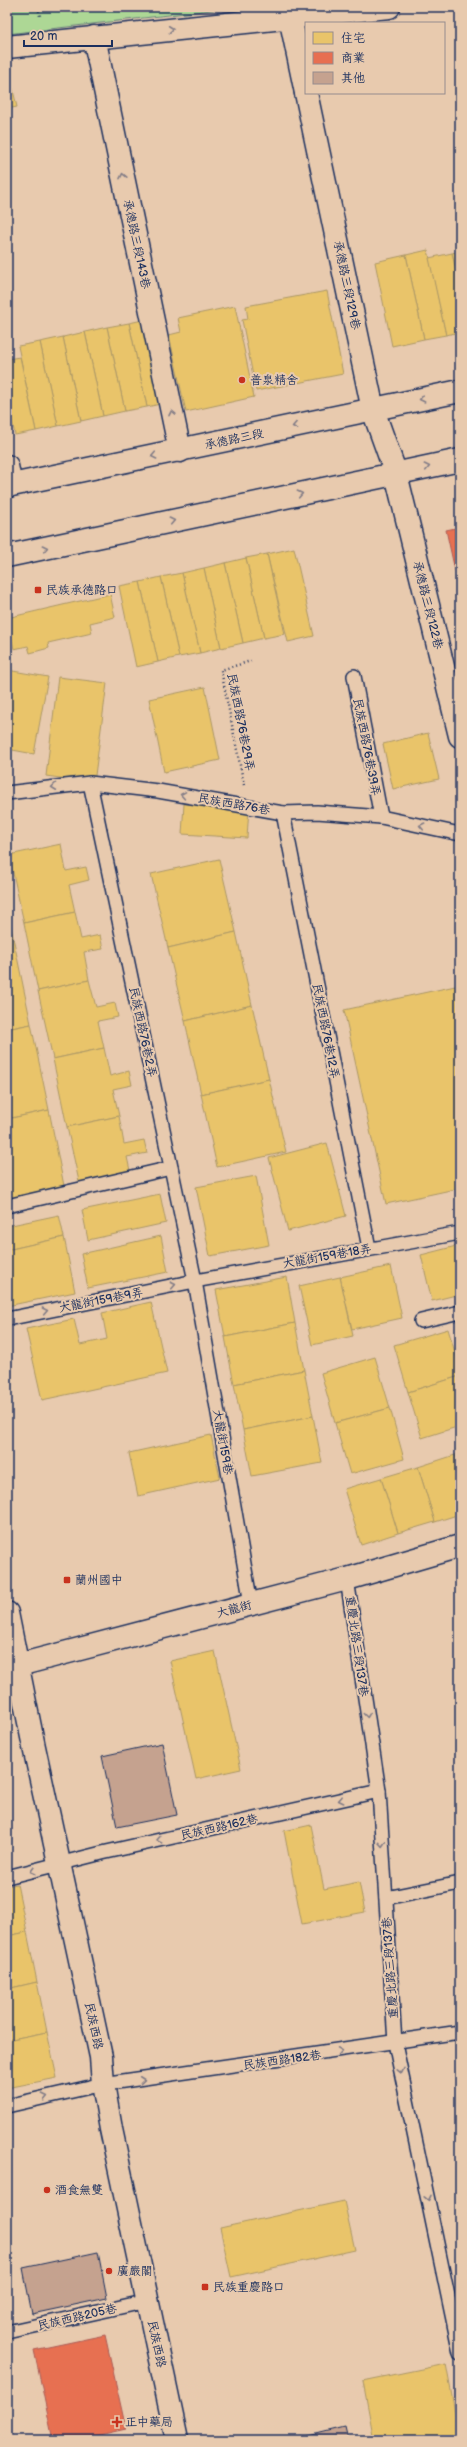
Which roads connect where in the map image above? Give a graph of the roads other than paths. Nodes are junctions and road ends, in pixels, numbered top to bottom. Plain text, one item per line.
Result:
1 (389, 7) edge
2 (290, 17) junction
3 (94, 37) junction
4 (7, 47) edge
5 (305, 88) edge
6 (306, 94) edge
7 (460, 391) edge
8 (373, 410) junction
9 (180, 451) junction
10 (460, 460) edge
11 (396, 474) junction
12 (8, 479) edge
13 (7, 556) edge
14 (354, 676) dead end
15 (460, 736) edge
16 (90, 783) junction
17 (7, 793) edge
18 (283, 813) junction
19 (381, 817) junction
20 (460, 834) edge
21 (171, 1168) junction
22 (7, 1206) edge
23 (460, 1233) edge
24 (369, 1248) junction
25 (195, 1281) junction
26 (460, 1312) edge
27 (7, 1319) edge
28 (421, 1321) dead end
29 (460, 1546) edge
30 (347, 1579) junction
31 (251, 1604) junction
32 (7, 1613) edge
33 (12, 1666) edge
34 (379, 1791) junction
35 (59, 1864) junction
36 (7, 1877) edge
37 (460, 1883) edge
38 (386, 1898) junction
39 (460, 2032) edge
40 (395, 2043) junction
41 (103, 2084) junction
42 (7, 2106) edge
43 (455, 2300) edge
44 (148, 2301) junction
45 (7, 2332) edge
46 (460, 2353) edge
47 (177, 2440) edge

1 - 2 street
3 -> 2 street
2 - 5 street, 承德路三段129巷
3 - 4 street
9 -> 3 street, 承德路三段143巷
6 - 8 street, 承德路三段129巷
7 -> 8 street, 承德路三段
8 -> 9 street, 承德路三段
8 - 11 street, 承德路三段129巷
9 -> 12 street, 承德路三段
11 -> 10 street
13 -> 11 street
11 - 15 street, 承德路三段122巷
14 - 19 lane, 民族西路76巷39弄
16 -> 17 lane, 民族西路76巷
18 -> 16 lane, 民族西路76巷
16 - 21 lane, 民族西路76巷2弄
18 - 19 lane, 民族西路76巷
18 - 24 lane, 民族西路76巷12弄
20 -> 19 lane, 民族西路76巷
21 - 22 lane
21 - 25 lane, 民族西路76巷2弄
23 - 24 lane, 大龍街159巷18弄
24 - 25 lane, 大龍街159巷18弄
27 -> 25 lane, 大龍街159巷9弄
25 - 31 lane, 大龍街159巷
26 - 28 lane
29 - 30 street, 大龍街
30 - 31 street, 大龍街
30 -> 34 lane, 重慶北路三段137巷
31 - 33 street, 大龍街
32 - 33 street, 民族西路
33 - 35 street, 民族西路
34 -> 35 lane, 民族西路162巷
34 -> 38 lane, 重慶北路三段137巷
35 -> 36 lane, 民族西路162巷
35 - 41 street, 民族西路
37 - 38 lane
38 - 40 lane, 重慶北路三段137巷
39 - 40 lane, 民族西路182巷
41 -> 40 lane, 民族西路182巷
40 -> 43 lane, 重慶北路三段137巷
42 -> 41 lane, 民族西路182巷
41 - 44 street, 民族西路
43 - 46 lane, 重慶北路三段137巷
44 - 45 lane, 民族西路205巷
44 - 47 street, 民族西路

